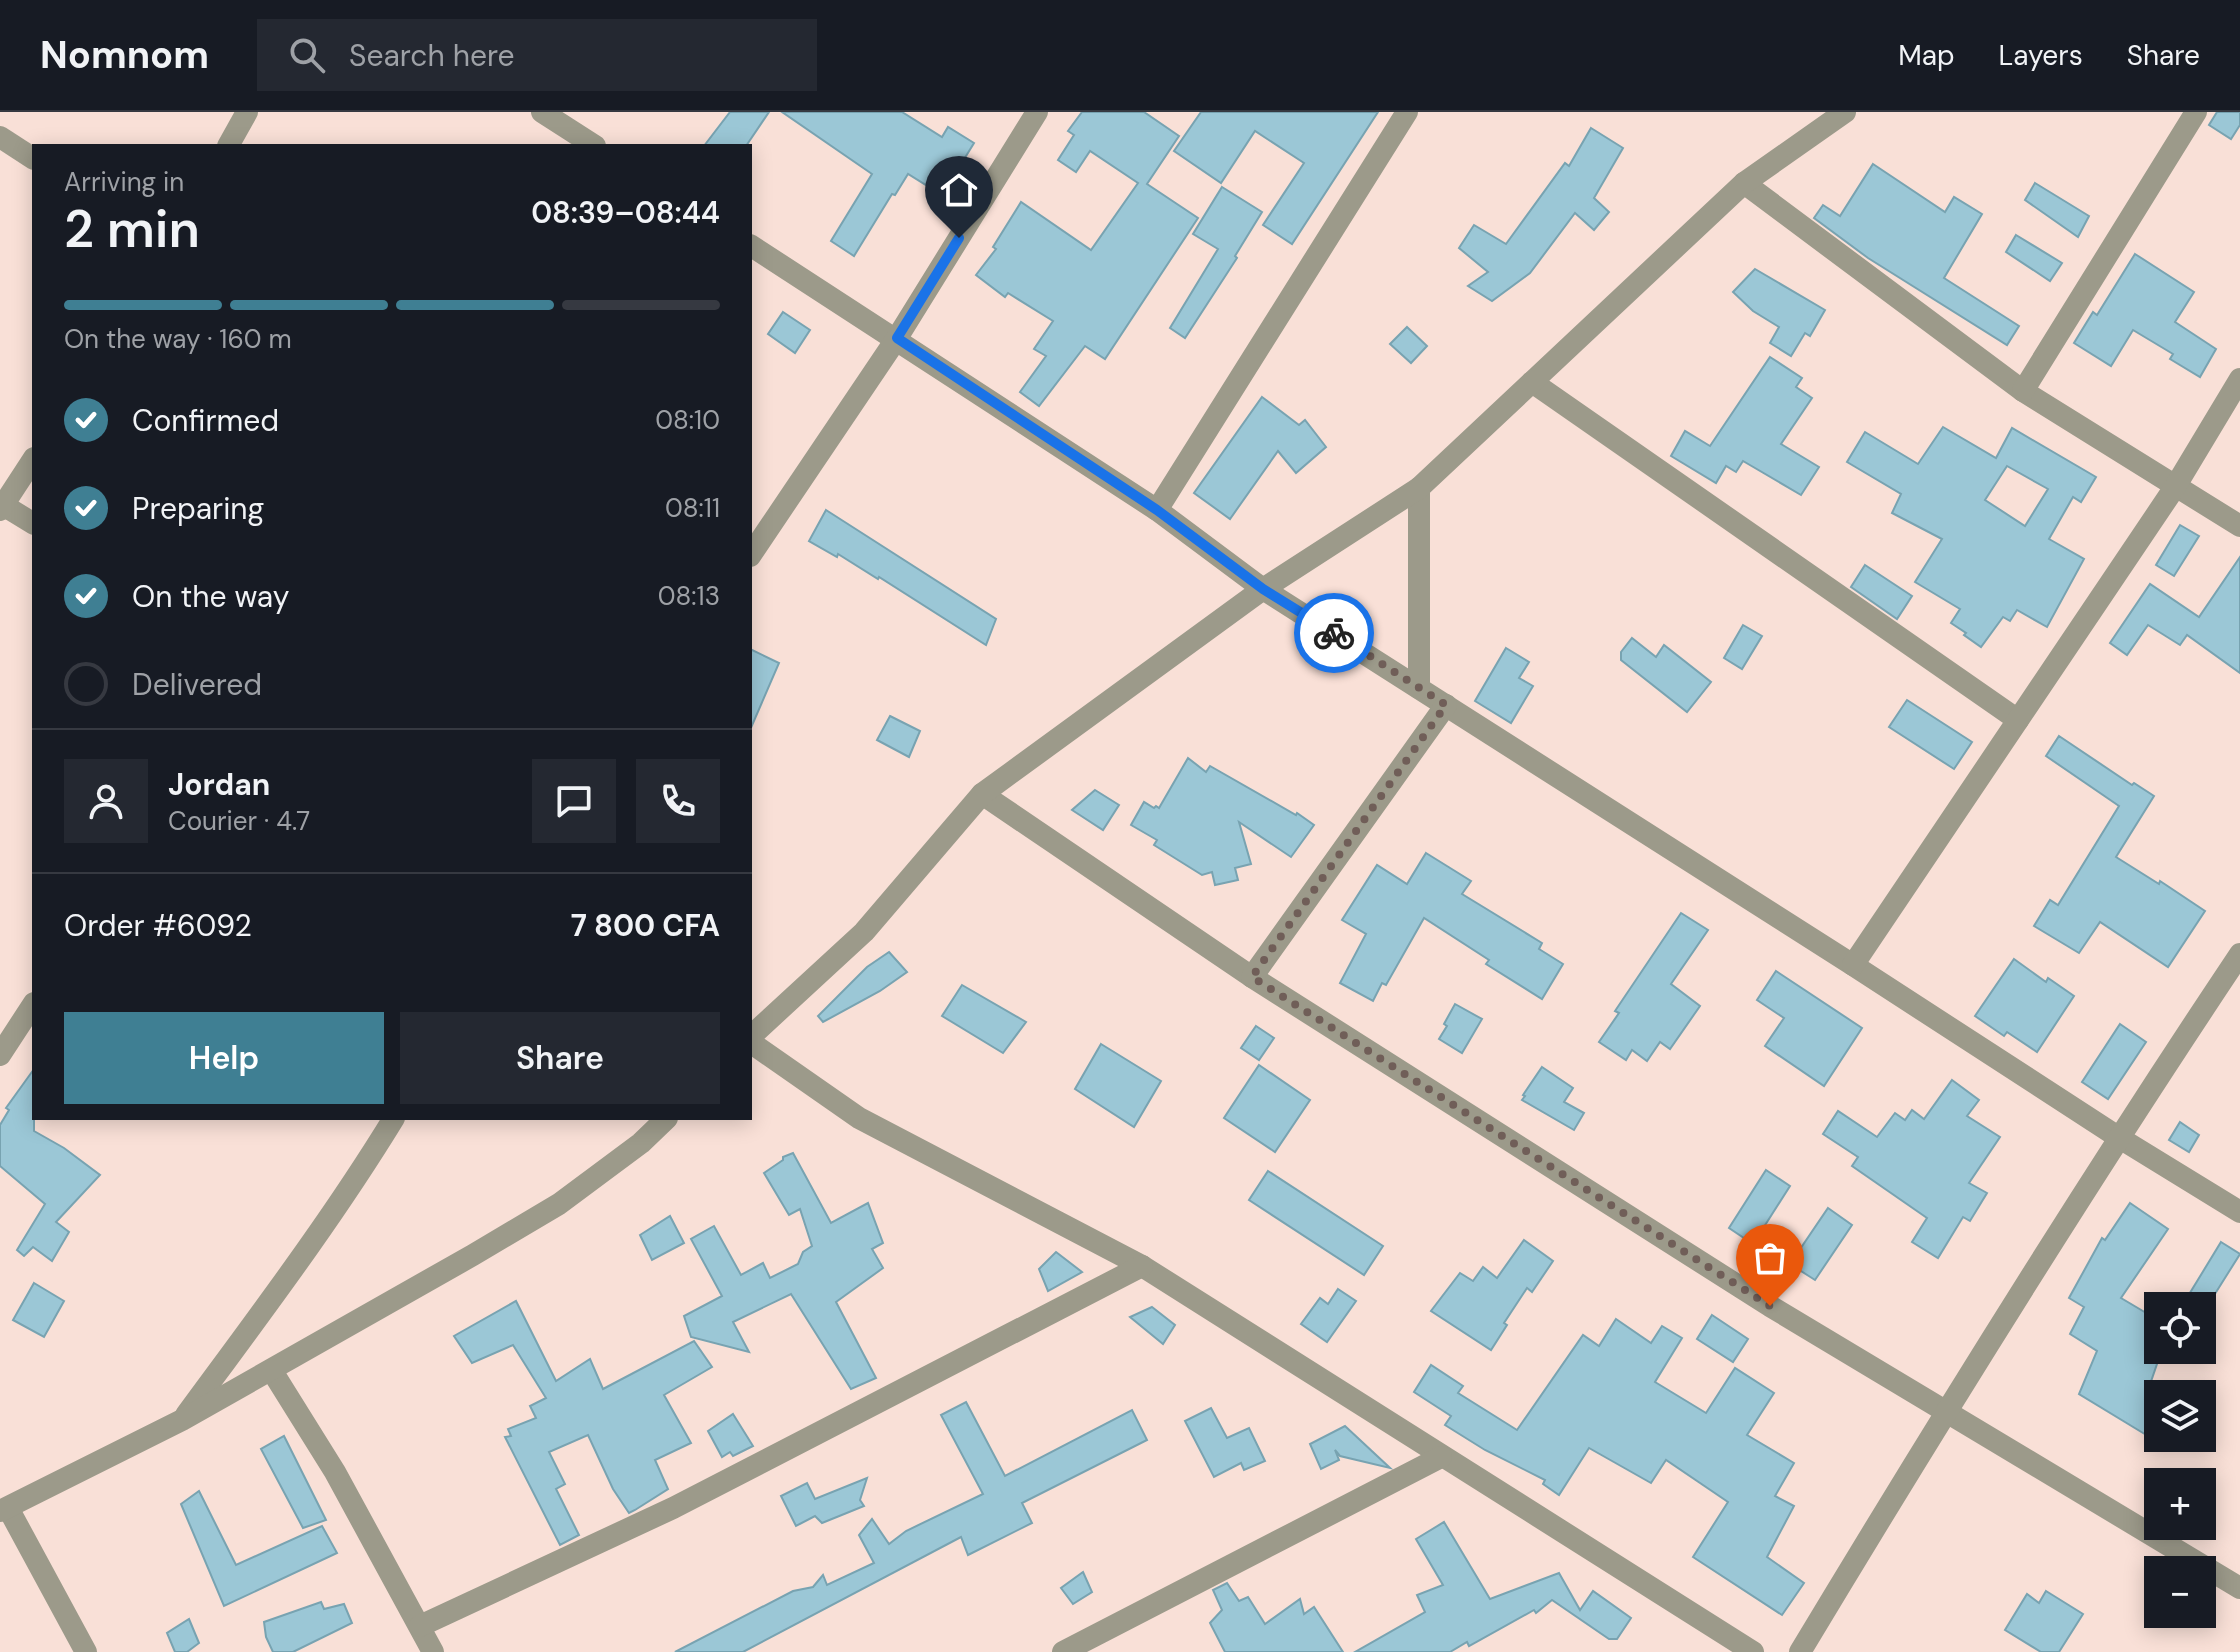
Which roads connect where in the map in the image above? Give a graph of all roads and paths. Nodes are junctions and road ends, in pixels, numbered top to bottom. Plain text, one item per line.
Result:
1 (247, 112) edge
2 (542, 112) edge
3 (1037, 112) edge
4 (1407, 112) edge
5 (1845, 112) edge
6 (2196, 112) edge
7 (0, 137) edge
8 (229, 144) edge
9 (592, 144) edge
10 (32, 158) edge
11 (1744, 183) junction
12 (752, 246) edge
13 (897, 338) junction
14 (2240, 379) edge
15 (1532, 382) junction
16 (2023, 391) junction
17 (32, 461) edge
18 (2175, 487) junction
19 (1419, 488) junction
20 (1, 506) edge
21 (1157, 510) junction
22 (32, 523) edge
23 (2240, 526) edge
24 (752, 553) edge
25 (1263, 589) junction
26 (1419, 688) junction
27 (1446, 705) junction
28 (2018, 720) junction
29 (982, 794) junction
30 (2240, 954) edge
31 (1853, 965) junction
32 (1252, 977) junction
33 (32, 1006) edge
34 (752, 1038) edge
35 (752, 1041) edge
36 (0, 1055) edge
37 (393, 1120) edge
38 (665, 1120) edge
39 (2118, 1137) junction
40 (2240, 1212) edge
41 (1142, 1266) junction
42 (272, 1371) junction
43 (1945, 1412) junction
44 (182, 1420) junction
45 (1441, 1457) junction
46 (4, 1510) edge
47 (2240, 1588) edge
48 (420, 1626) junction
49 (1736, 1649) edge
50 (86, 1652) edge
51 (433, 1652) edge
52 (1063, 1652) edge
53 (1800, 1652) edge

1 - 8 street
2 - 9 street
3 - 13 street
4 - 21 street
5 - 11 street
6 - 16 street
7 - 10 street
11 - 15 street
11 - 16 street
12 - 13 street
13 - 21 street
13 - 24 street
14 - 18 street
15 - 19 street
15 - 28 street
16 - 18 street
17 - 20 street
18 - 23 street
18 - 28 street
19 - 25 street
19 - 26 street
20 - 22 street
21 - 25 street
25 - 26 street
25 - 29 street
26 - 27 street
27 - 31 street
27 - 32 street
28 - 31 street
29 - 32 street
29 - 34 street
30 - 39 street
31 - 39 street
32 - 43 street
33 - 36 street
35 - 41 street
37 - 44 street
38 - 42 street
39 - 40 street
39 - 43 street
41 - 45 street
41 - 48 street
42 - 44 street
42 - 48 street
43 - 47 street
43 - 53 street
44 - 46 street
45 - 49 street
45 - 52 street
46 - 50 street
48 - 51 street

